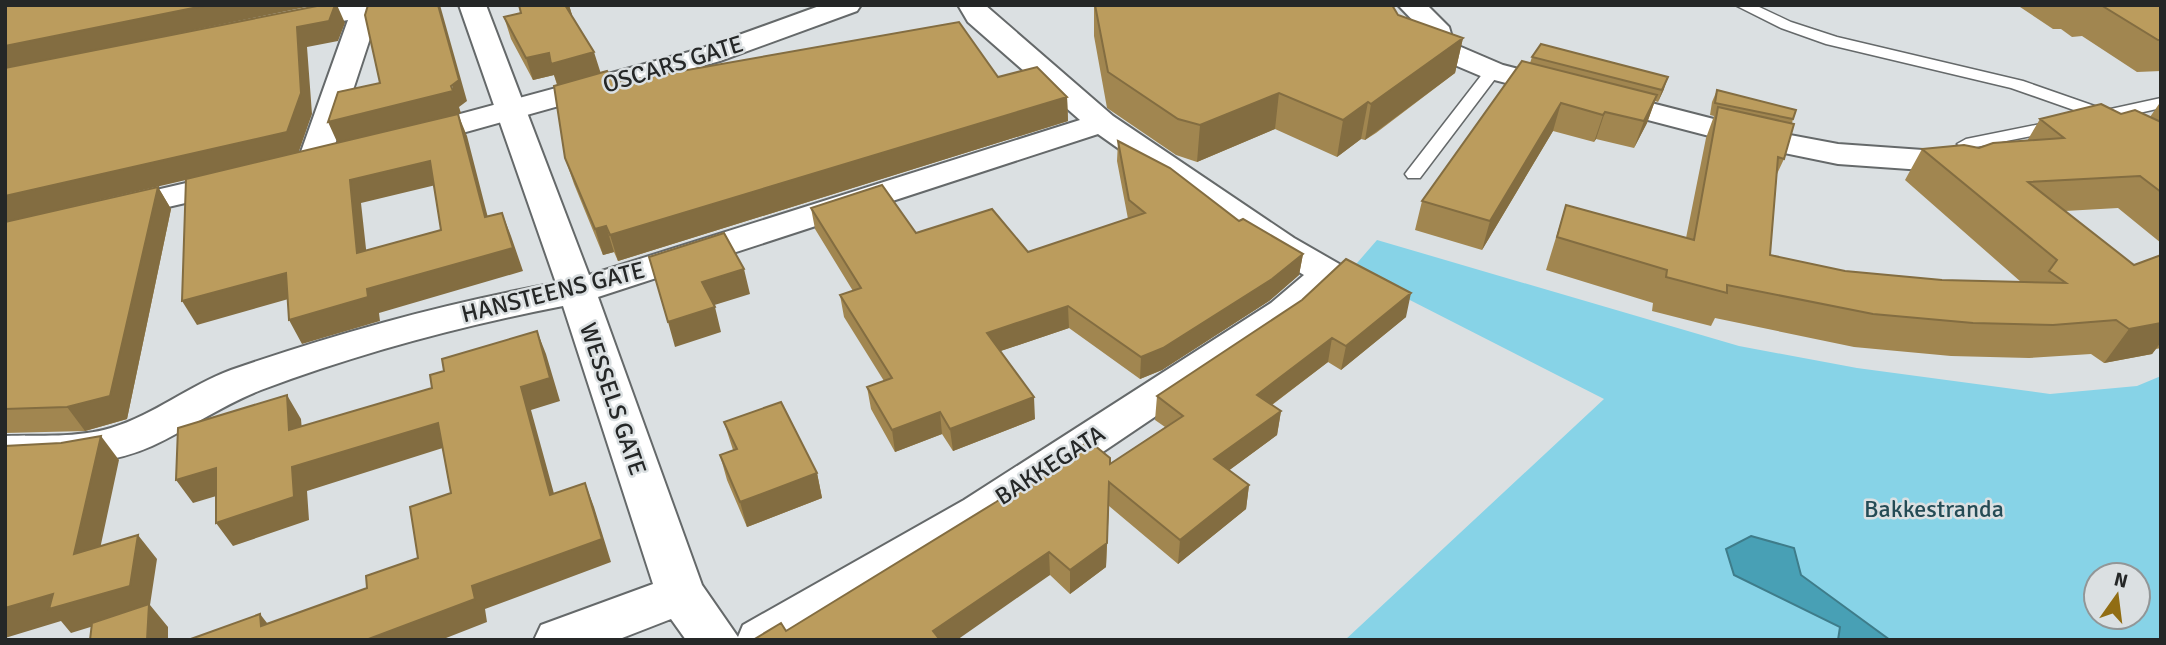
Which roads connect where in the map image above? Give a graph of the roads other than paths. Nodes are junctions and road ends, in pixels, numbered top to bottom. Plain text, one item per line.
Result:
1 (472, 5) edge
2 (848, 5) edge
3 (971, 5) edge
4 (1411, 5) edge
5 (1742, 5) edge
6 (261, 28) edge
7 (1493, 71) junction
8 (2161, 103) edge
9 (509, 112) junction
10 (2103, 122) junction
11 (1102, 123) junction
12 (1963, 155) joint
13 (286, 169) junction
14 (1414, 174) dead end
15 (86, 216) edge
16 (576, 291) junction
17 (5, 452) edge
18 (681, 594) junction
19 (559, 640) edge
20 (714, 640) edge
21 (761, 640) edge

1 - 9 street, WESSELS GATE
2 - 9 street, OSCARS GATE
3 - 11 street
4 - 7 street
5 - 10 lane
6 - 13 street
7 - 12 street
7 - 14 lane
8 - 10 lane
9 - 13 street, OSCARS GATE
9 - 16 street, WESSELS GATE
10 - 12 lane
11 - 16 street, HANSTEENS GATE
11 - 21 street, BAKKEGATA
13 - 15 street, OSCARS GATE
16 - 17 street, HANSTEENS GATE
16 - 18 street, WESSELS GATE
18 - 19 street
18 - 20 street, WESSELS GATE

